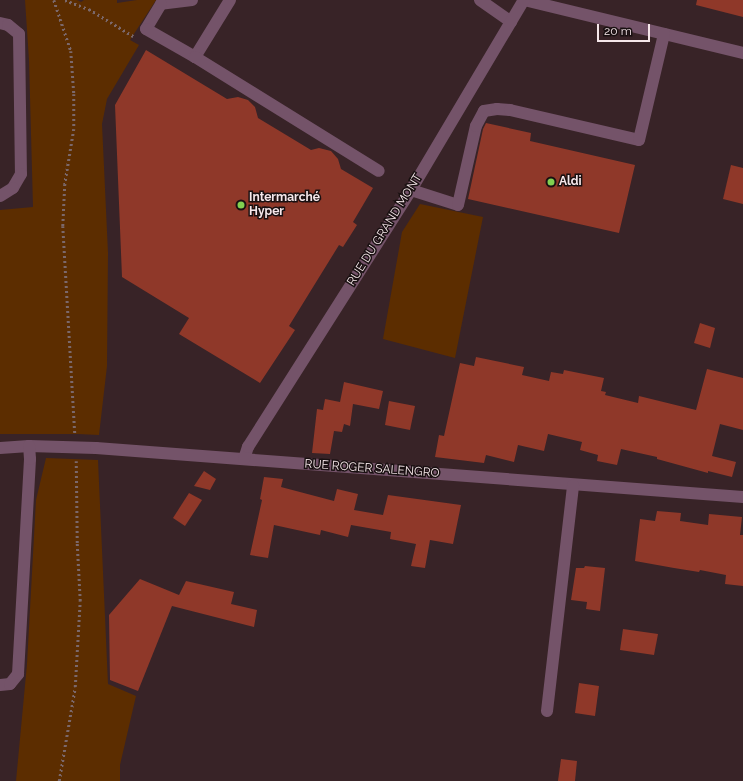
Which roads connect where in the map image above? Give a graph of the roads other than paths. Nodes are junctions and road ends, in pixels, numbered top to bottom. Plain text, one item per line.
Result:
1 (192, 0) edge
2 (230, 0) edge
3 (480, 0) edge
4 (524, 0) edge
5 (511, 22) junction
6 (0, 23) edge
7 (664, 34) junction
8 (743, 53) edge
9 (195, 57) junction
10 (379, 171) dead end
11 (411, 190) junction
12 (0, 196) edge
13 (29, 446) junction
14 (0, 448) edge
15 (244, 459) junction
16 (573, 484) junction
17 (743, 497) edge
18 (0, 685) edge
19 (547, 711) dead end

1 - 9 street
2 - 9 street
3 - 5 street
4 - 5 street, RUE DU GRAND MONT
4 - 7 street
5 - 11 street, RUE DU GRAND MONT
6 - 12 street
7 - 8 street
7 - 11 street
9 - 10 street
11 - 15 street, RUE DU GRAND MONT
13 - 14 street, RUE ROGER SALENGRO
13 - 15 street, RUE ROGER SALENGRO
13 - 18 street
15 - 16 street, RUE ROGER SALENGRO
16 - 17 street, RUE ROGER SALENGRO
16 - 19 street

